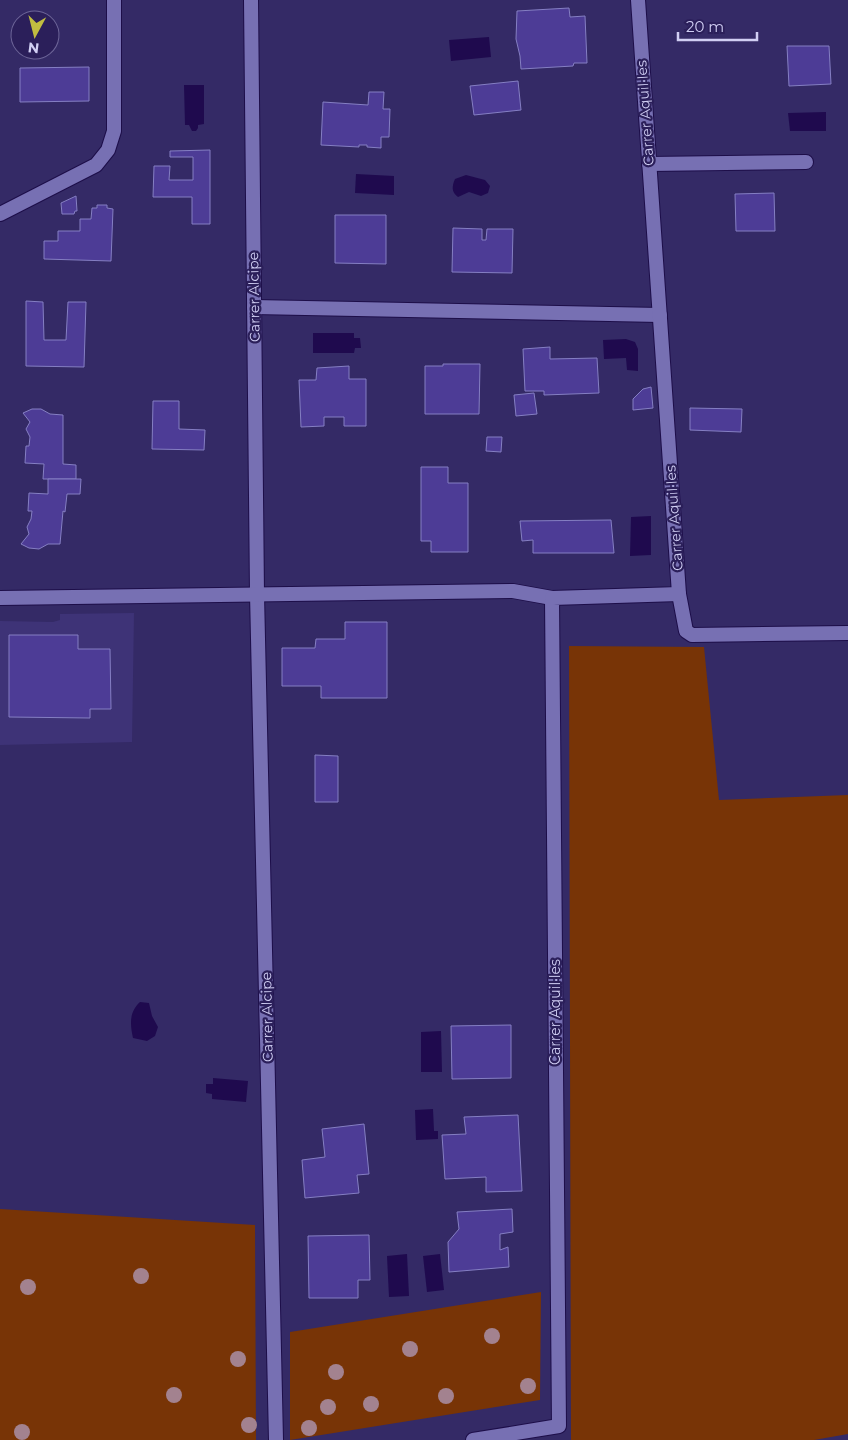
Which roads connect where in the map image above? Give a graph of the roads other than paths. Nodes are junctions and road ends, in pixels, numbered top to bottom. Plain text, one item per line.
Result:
1 (114, 0) edge
2 (250, 0) edge
3 (638, 0) edge
4 (806, 162) dead end
5 (648, 164) junction
6 (0, 214) edge
7 (254, 307) junction
8 (660, 315) junction
9 (257, 594) junction
10 (679, 594) junction
11 (0, 598) edge
12 (552, 598) junction
13 (848, 633) edge
14 (276, 1440) edge
15 (473, 1440) edge

1 - 6 street
2 - 7 street, Carrer Alcipe
3 - 5 street, Carrer Aquil·les
4 - 5 street
5 - 8 street, Carrer Aquil·les
7 - 8 street
7 - 9 street, Carrer Alcipe
8 - 10 street, Carrer Aquil·les
9 - 11 street
9 - 12 street
9 - 14 street, Carrer Alcipe
10 - 12 street
10 - 13 street, Carrer Aquil·les
12 - 15 street, Carrer Aquil·les

